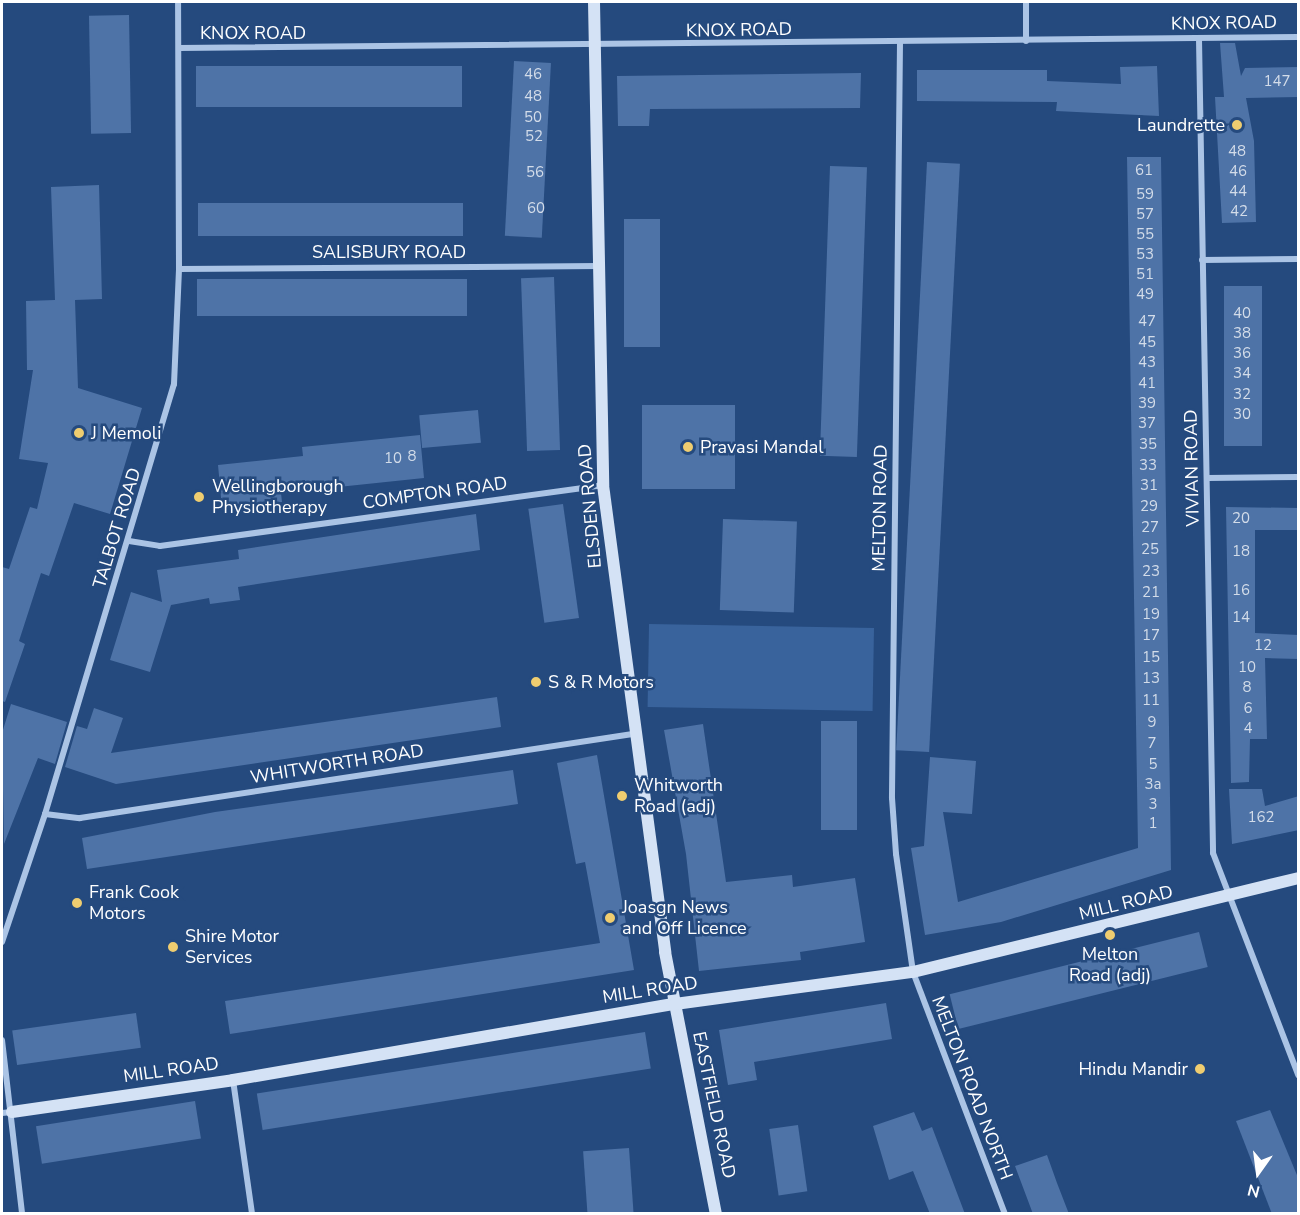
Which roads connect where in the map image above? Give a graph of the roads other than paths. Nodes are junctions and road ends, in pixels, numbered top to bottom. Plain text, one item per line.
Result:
1 (178, 2) edge
2 (594, 2) edge
3 (1026, 2) edge
4 (1299, 37) edge
5 (1199, 39) junction
6 (1026, 41) junction
7 (900, 43) junction
8 (595, 47) junction
9 (179, 48) junction
10 (1299, 259) edge
11 (1202, 260) junction
12 (599, 266) junction
13 (179, 269) junction
14 (1299, 477) edge
15 (1208, 478) junction
16 (603, 485) junction
17 (129, 541) junction
18 (633, 734) junction
19 (45, 814) junction
20 (1299, 878) edge
21 (1226, 895) junction
22 (2, 942) edge
23 (914, 972) junction
24 (675, 1004) junction
25 (2, 1040) edge
26 (1299, 1075) edge
27 (233, 1080) junction
28 (7, 1112) edge
29 (22, 1214) edge
30 (252, 1214) edge
31 (716, 1214) edge
32 (1005, 1214) edge

1 - 9 street, TALBOT ROAD
2 - 8 street, ELSDEN ROAD
3 - 6 street
4 - 5 street, KNOX ROAD
5 - 6 street, KNOX ROAD
5 - 11 street, VIVIAN ROAD
6 - 7 street, KNOX ROAD
7 - 8 street, KNOX ROAD
7 - 23 street, MELTON ROAD
8 - 9 street, KNOX ROAD
8 - 12 street, ELSDEN ROAD
9 - 13 street, TALBOT ROAD
10 - 11 street
11 - 15 street, VIVIAN ROAD
12 - 13 street, SALISBURY ROAD
12 - 16 street, ELSDEN ROAD
13 - 17 street, TALBOT ROAD
14 - 15 street
15 - 21 street, VIVIAN ROAD
16 - 17 street, COMPTON ROAD
16 - 18 street, ELSDEN ROAD
17 - 19 street, TALBOT ROAD
18 - 19 street, WHITWORTH ROAD
18 - 24 street, ELSDEN ROAD
19 - 22 street, TALBOT ROAD
20 - 21 street, MILL ROAD
21 - 23 street, MILL ROAD
21 - 26 street, VIVIAN ROAD
23 - 24 street, MILL ROAD
23 - 32 street, MELTON ROAD NORTH
24 - 27 street, MILL ROAD
24 - 31 street, EASTFIELD ROAD
25 - 28 street
27 - 28 street, MILL ROAD
27 - 30 street
28 - 29 street

